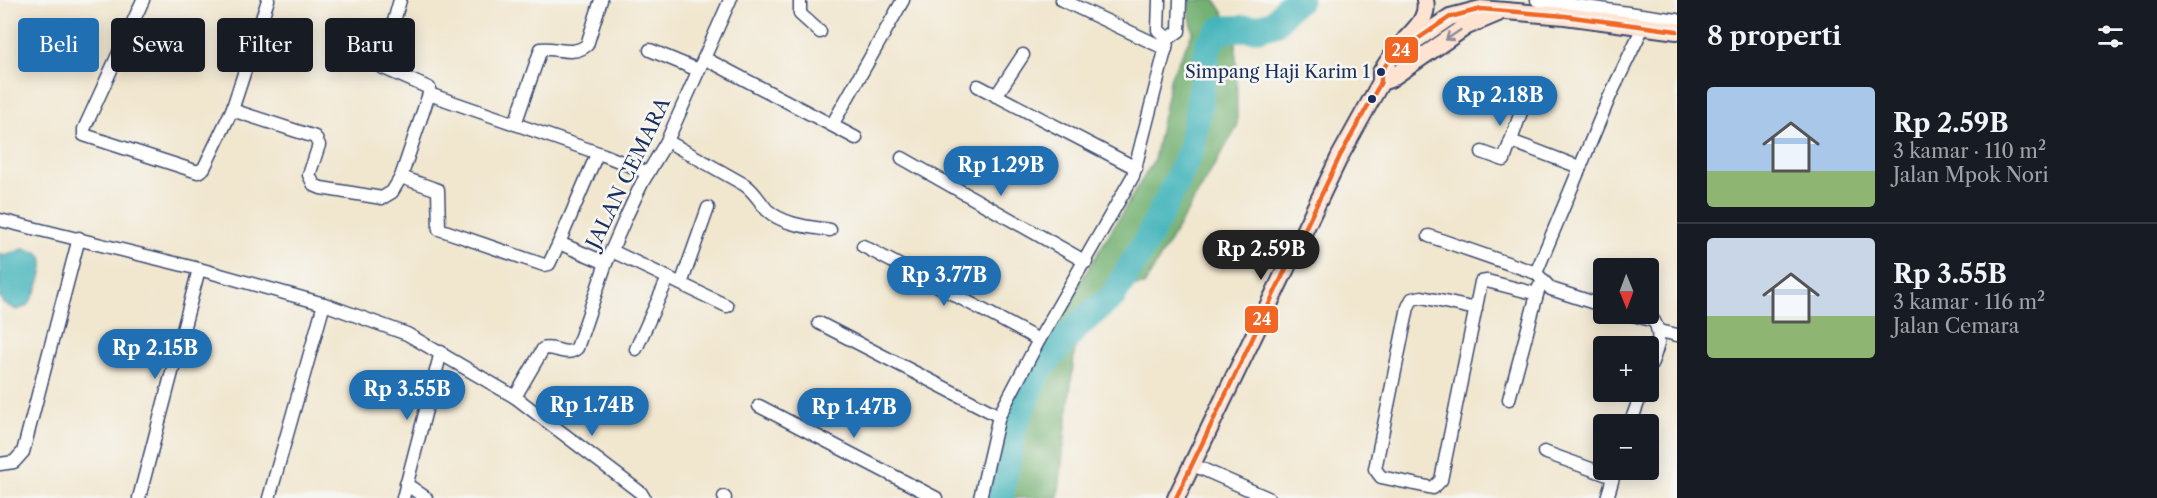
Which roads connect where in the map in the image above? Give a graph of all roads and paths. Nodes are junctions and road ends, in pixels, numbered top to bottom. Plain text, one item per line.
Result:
1 (143, 0) edge
2 (268, 0) edge
3 (400, 0) edge
4 (601, 0) edge
5 (730, 0) edge
6 (800, 0) edge
7 (903, 0) edge
8 (1062, 0) edge
9 (1159, 0) edge
10 (1180, 0) edge
11 (1425, 0) edge
12 (1525, 0) edge
13 (1537, 0) edge
14 (1506, 10) junction
15 (1565, 16) junction
16 (1644, 25) junction
17 (1676, 28) edge
18 (820, 32) dead end
19 (1167, 44) junction
20 (650, 50) dead end
21 (1023, 55) dead end
22 (1391, 57) junction
23 (701, 64) junction
24 (1381, 82) junction
25 (978, 86) dead end
26 (429, 94) junction
27 (996, 96) junction
28 (232, 110) junction
29 (1521, 112) dead end
30 (515, 124) junction
31 (832, 125) junction
32 (856, 138) dead end
33 (667, 141) junction
34 (1511, 141) junction
35 (1482, 152) dead end
36 (597, 154) junction
37 (902, 158) dead end
38 (1579, 167) junction
39 (1136, 168) junction
40 (648, 173) junction
41 (401, 177) junction
42 (708, 208) dead end
43 (0, 220) edge
44 (830, 230) dead end
45 (1429, 236) dead end
46 (79, 238) junction
47 (559, 243) junction
48 (863, 246) dead end
49 (612, 251) junction
50 (1086, 262) junction
51 (606, 263) junction
52 (199, 269) junction
53 (1538, 277) junction
54 (668, 278) junction
55 (681, 284) junction
56 (1537, 294) junction
57 (1593, 302) edge
58 (324, 304) junction
59 (727, 306) dead end
60 (1476, 309) junction
61 (819, 323) dead end
62 (1656, 324) edge
63 (1660, 331) junction
64 (1677, 335) edge
65 (1039, 340) junction
66 (1659, 342) edge
67 (636, 349) dead end
68 (441, 352) junction
69 (515, 397) junction
70 (1509, 399) dead end
71 (759, 406) dead end
72 (999, 416) junction
73 (1544, 452) dead end
74 (0, 464) edge
75 (1191, 464) junction
76 (1593, 467) edge
77 (1612, 480) edge
78 (406, 484) junction
79 (139, 498) edge
80 (268, 498) edge
81 (403, 498) edge
82 (426, 498) edge
83 (644, 498) edge
84 (936, 498) edge
85 (980, 498) edge
86 (1176, 498) edge
87 (1268, 498) edge
88 (1607, 498) edge

1 - 28 street
2 - 28 street
3 - 26 street
4 - 30 street
5 - 23 street, JALAN CEMARA
6 - 18 street
7 - 31 street
8 - 19 street
9 - 19 street
10 - 19 street
11 - 22 main road
12 - 15 main road
13 - 17 street
14 - 15 main road
14 - 22 main road
14 -> 24 main road
15 - 16 main road
16 - 17 main road
16 - 38 street
19 - 39 street
20 - 23 street
21 - 27 street
22 - 24 main road
23 - 31 street
23 - 33 street, JALAN CEMARA
24 - 75 main road
25 - 27 street
26 - 30 street
26 - 41 street
27 - 39 street
28 - 41 street
29 - 34 street
30 - 36 street
31 - 32 street
33 - 40 street, JALAN CEMARA
33 - 44 street
34 - 35 street
34 - 38 street
36 - 40 street
36 - 47 street
37 - 50 street
38 - 53 street
39 - 50 street
40 - 49 street, JALAN CEMARA
41 - 47 street
42 - 55 street
43 - 46 street
45 - 53 street
46 - 52 street
46 - 74 street
47 - 51 street
48 - 65 street
49 - 51 street, JALAN CEMARA
49 - 54 street
50 - 65 street
51 - 69 street, JALAN CEMARA
52 - 58 street
52 - 79 street
53 - 56 street
53 - 57 street
54 - 55 street
54 - 67 street
55 - 59 street
56 - 60 street
56 - 70 street
58 - 68 street
58 - 80 street
60 - 60 street
61 - 72 street
62 - 63 street
63 - 64 street
63 - 66 street
65 - 72 street
68 - 69 street
68 - 78 street
69 - 83 street
71 - 84 street
72 - 85 street
73 - 76 street
75 - 86 main road
75 - 87 street
77 - 88 street
78 - 81 street
78 - 82 street

